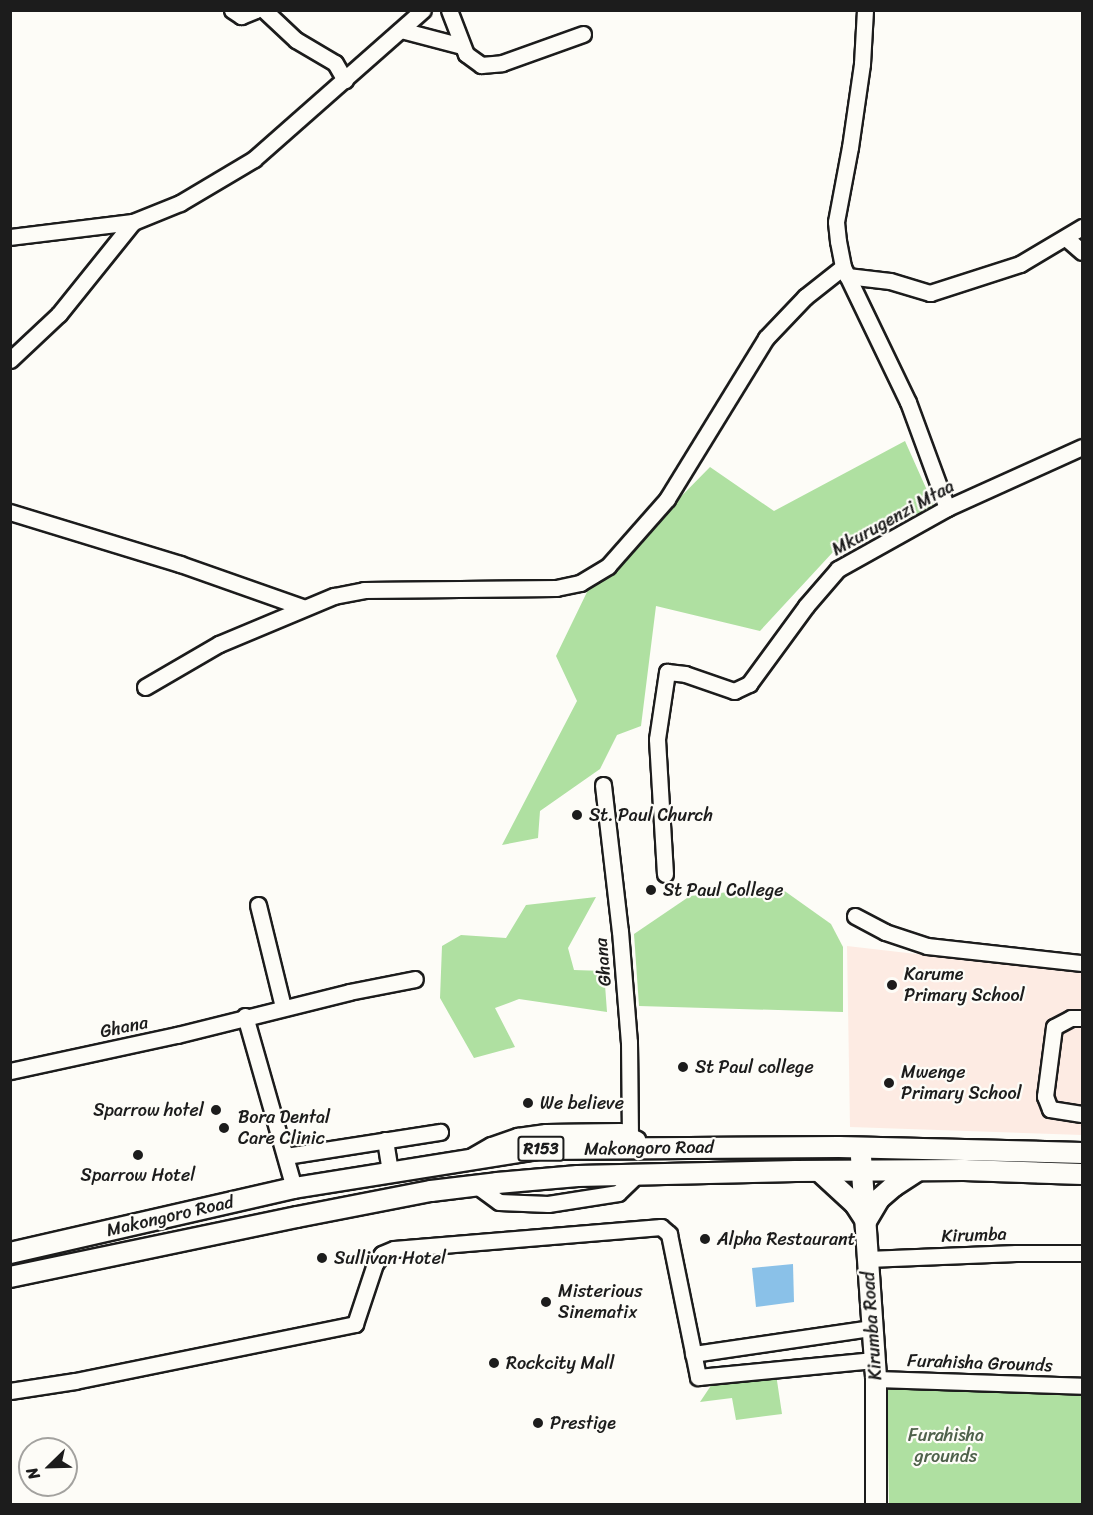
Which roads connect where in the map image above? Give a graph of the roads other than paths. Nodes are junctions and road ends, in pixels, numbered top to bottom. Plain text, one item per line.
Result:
1 (232, 10) edge
2 (256, 10) edge
3 (264, 10) edge
4 (423, 10) edge
5 (449, 10) edge
6 (865, 10) edge
7 (401, 30) junction
8 (583, 34) dead end
9 (462, 46) junction
10 (345, 80) junction
11 (133, 222) junction
12 (1083, 227) edge
13 (10, 237) edge
14 (1065, 238) junction
15 (1083, 252) edge
16 (845, 272) junction
17 (10, 360) edge
18 (1083, 447) edge
19 (947, 508) junction
20 (10, 512) edge
21 (302, 607) junction
22 (145, 687) dead end
23 (603, 785) dead end
24 (665, 874) dead end
25 (258, 905) dead end
26 (855, 916) dead end
27 (1083, 963) edge
28 (415, 979) dead end
29 (283, 1007) junction
30 (245, 1016) junction
31 (1083, 1018) edge
32 (10, 1071) edge
33 (1083, 1114) edge
34 (440, 1132) dead end
35 (385, 1140) junction
36 (637, 1141) junction
37 (861, 1148) junction
38 (1083, 1153) edge
39 (286, 1156) junction
40 (862, 1170) junction
41 (819, 1171) junction
42 (917, 1171) junction
43 (390, 1173) junction
44 (1083, 1174) edge
45 (294, 1188) junction
46 (866, 1221) junction
47 (10, 1253) edge
48 (1083, 1253) edge
49 (867, 1259) junction
50 (10, 1277) edge
51 (871, 1328) junction
52 (693, 1354) junction
53 (875, 1370) junction
54 (1083, 1386) edge
55 (10, 1391) edge
56 (876, 1504) edge

1 - 2 street
3 - 10 street
4 - 7 street
5 - 9 street
6 - 16 street
7 - 9 street
7 - 10 street
8 - 9 street
10 - 11 street
11 - 13 street
11 - 17 street
12 - 14 street
14 - 15 street
14 - 16 street
16 - 19 street
16 - 21 street
18 - 19 street, Mkurugenzi Mtaa
19 - 24 street, Mkurugenzi Mtaa
20 - 21 street
21 - 22 street
23 - 36 street, Ghana
25 - 29 street
26 - 27 street
28 - 29 street, Ghana
29 - 30 street, Ghana
30 - 32 street, Ghana
30 - 39 street
31 - 33 street
34 - 35 street
35 - 39 street
35 - 43 street
36 - 37 main road, Makongoro Road / R153
36 - 43 main road, Makongoro Road / R153
37 - 38 main road, Makongoro Road / R153
37 - 40 main road, Kirumba Road
39 - 45 street
40 - 41 main road, Makongoro Road / R153
40 - 42 main road, Makongoro Road / R153
40 - 46 main road, Kirumba Road
41 - 46 main road
41 - 50 main road, Makongoro Road / R153
42 - 44 main road, Makongoro Road / R153
42 - 46 main road
43 - 45 main road, Makongoro Road / R153
45 - 47 main road, Makongoro Road / R153
46 - 49 main road, Kirumba Road
48 - 49 street, Kirumba
49 - 51 main road, Kirumba Road
51 - 52 street
51 - 53 main road, Kirumba Road
52 - 53 street, Furahisha Grounds
52 - 55 street
53 - 54 street, Furahisha Grounds
53 - 56 main road, Kirumba Road

